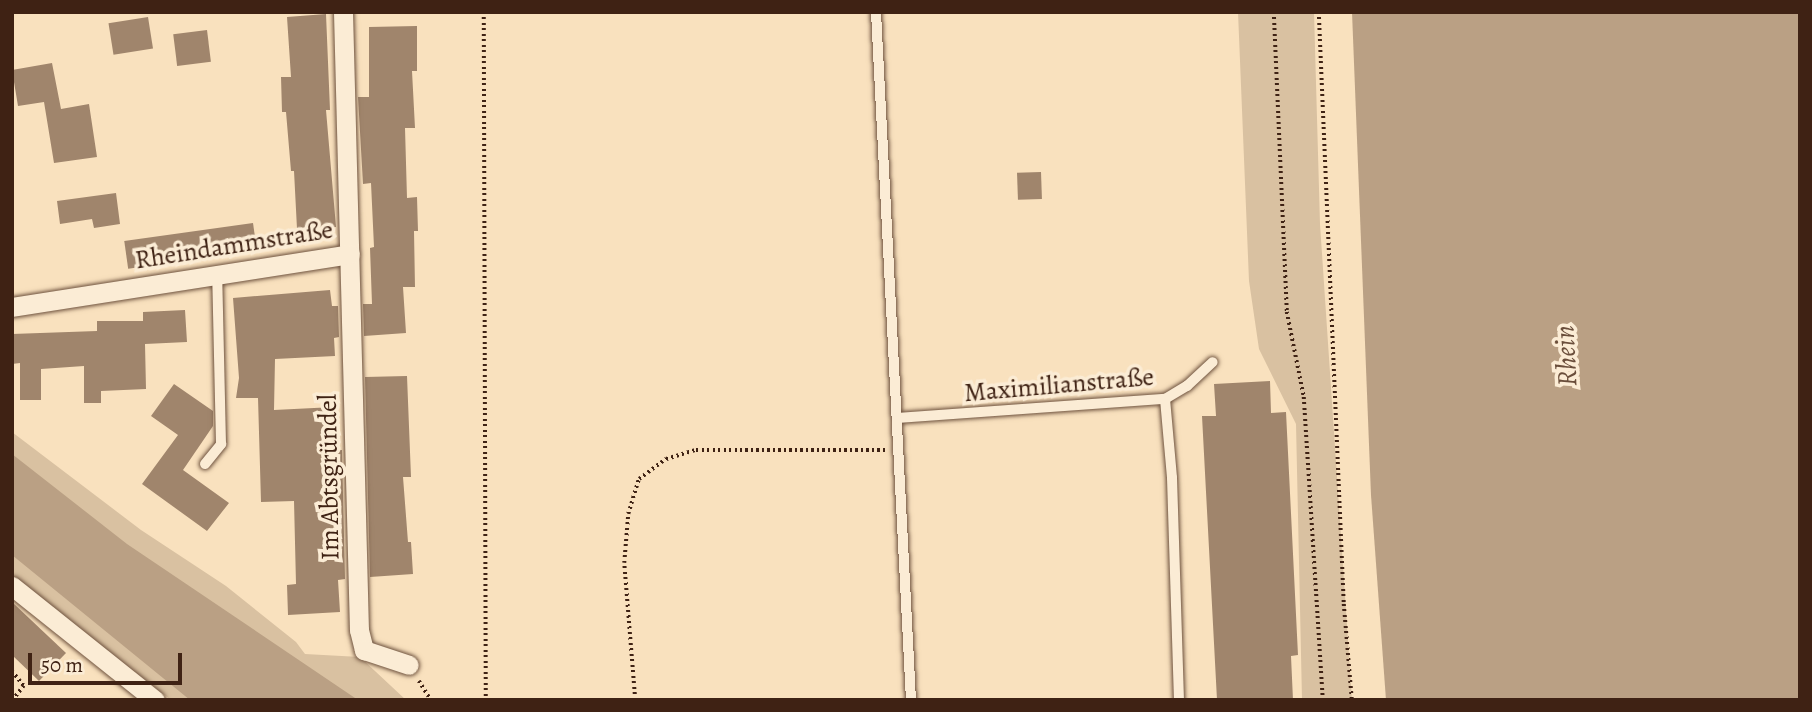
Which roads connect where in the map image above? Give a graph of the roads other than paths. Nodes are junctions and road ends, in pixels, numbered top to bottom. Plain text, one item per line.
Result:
1 (344, 12) edge
2 (876, 12) edge
3 (350, 254) junction
4 (217, 273) junction
5 (12, 307) edge
6 (1213, 362) dead end
7 (1165, 399) junction
8 (897, 418) junction
9 (205, 464) dead end
10 (12, 586) edge
11 (409, 665) dead end
12 (155, 700) edge
13 (911, 700) edge
14 (1179, 700) edge

1 - 3 street, Rheindammstraße
2 - 8 lane
3 - 4 street, Rheindammstraße
3 - 11 street, Im Abtsgründel
4 - 5 street, Rheindammstraße
4 - 9 lane
6 - 7 lane, Maximilianstraße
7 - 8 lane, Maximilianstraße
7 - 14 lane
8 - 13 lane
10 - 12 street

